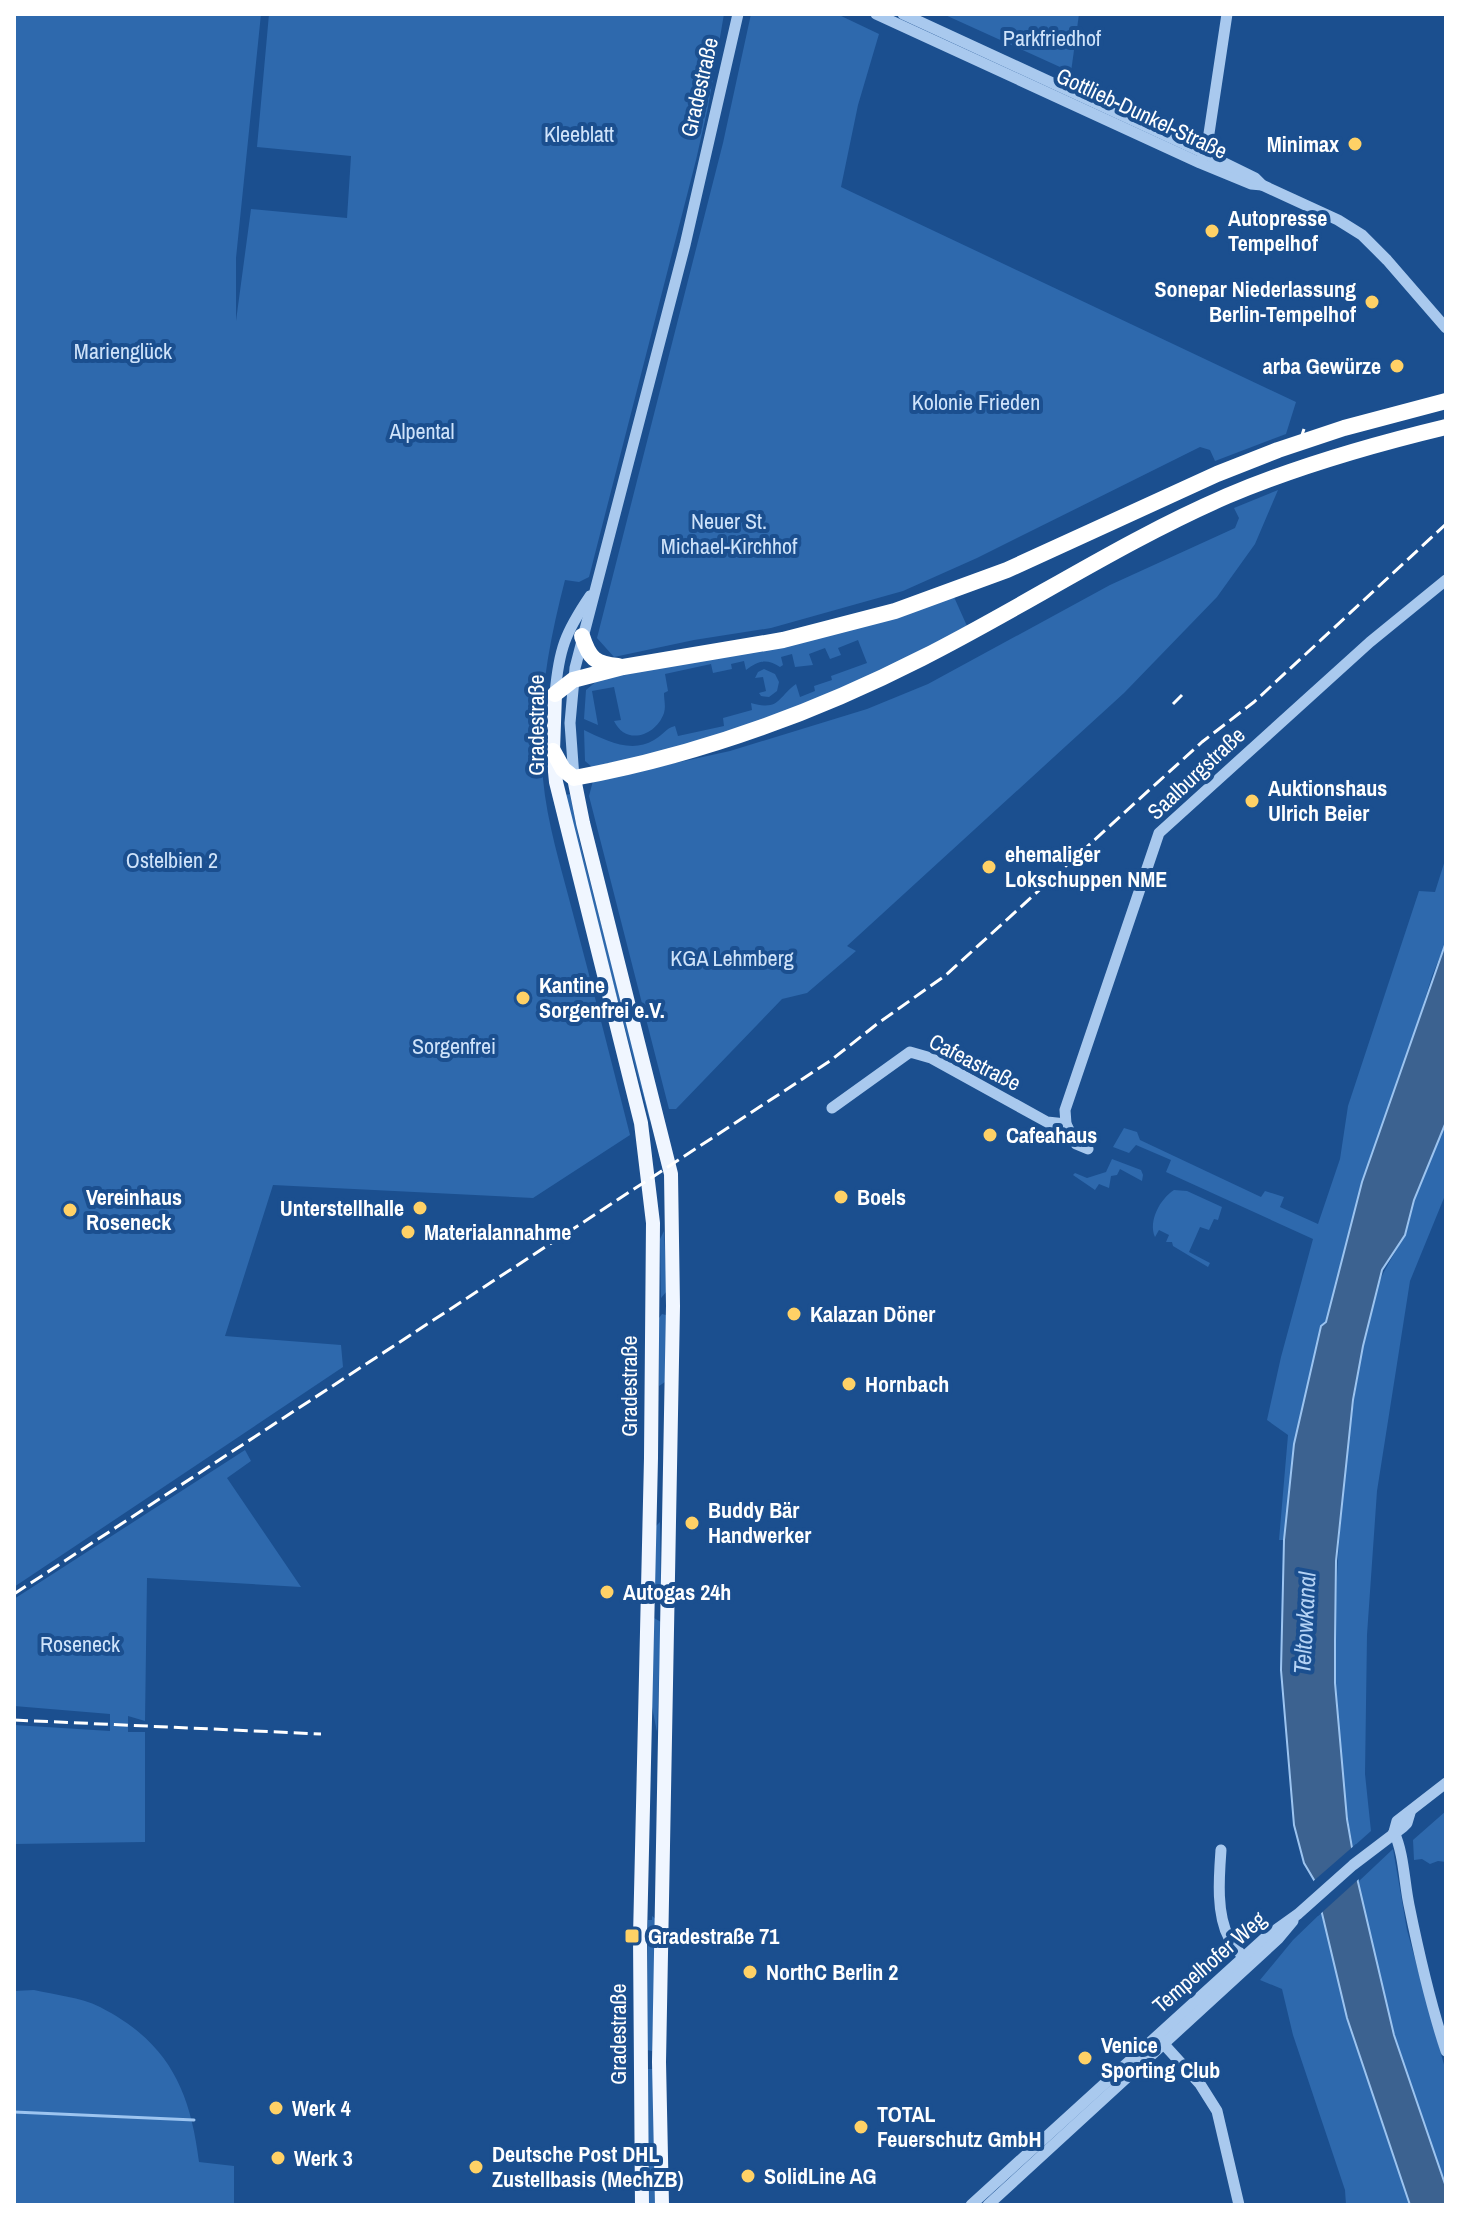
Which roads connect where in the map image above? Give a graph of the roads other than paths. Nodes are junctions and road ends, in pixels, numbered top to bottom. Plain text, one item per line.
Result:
1 (738, 14) edge
2 (876, 14) edge
3 (903, 14) edge
4 (1227, 14) edge
5 (1202, 158) junction
6 (1446, 328) edge
7 (1446, 401) edge
8 (1446, 427) edge
9 (1446, 580) edge
10 (595, 589) junction
11 (582, 636) junction
12 (623, 667) junction
13 (573, 680) junction
14 (555, 694) junction
15 (553, 751) junction
16 (574, 778) junction
17 (832, 1108) dead end
18 (1066, 1124) junction
19 (1088, 1149) dead end
20 (1446, 1783) edge
21 (1394, 1832) junction
22 (1221, 1850) dead end
23 (1246, 1960) junction
24 (1160, 2040) junction
25 (1446, 2051) edge
26 (642, 2205) edge
27 (662, 2205) edge
28 (971, 2205) edge
29 (988, 2205) edge
30 (1239, 2205) edge

1 - 10 street, Gradestraße
2 - 5 street, Gottlieb-Dunkel-Straße
3 - 5 street, Gottlieb-Dunkel-Straße
4 - 5 street
5 - 6 street, Gottlieb-Dunkel-Straße
7 - 12 highway
8 - 16 highway
9 - 18 street, Saalburgstraße
10 - 11 street, Gradestraße
10 - 14 street, Gradestraße
11 - 12 highway
11 - 13 street, Gradestraße
12 - 13 highway
13 - 14 highway
13 - 16 street, Gradestraße
14 - 15 main road, Gradestraße
15 - 16 highway
15 - 26 main road, Gradestraße
16 - 27 main road, Gradestraße
17 - 18 street, Cafeastraße
18 - 19 street
20 - 21 street, Tempelhofer Weg
21 - 23 street, Tempelhofer Weg
21 - 25 street
22 - 23 street
23 - 24 street, Tempelhofer Weg
24 - 28 street, Tempelhofer Weg
24 - 29 street, Tempelhofer Weg
24 - 30 street

